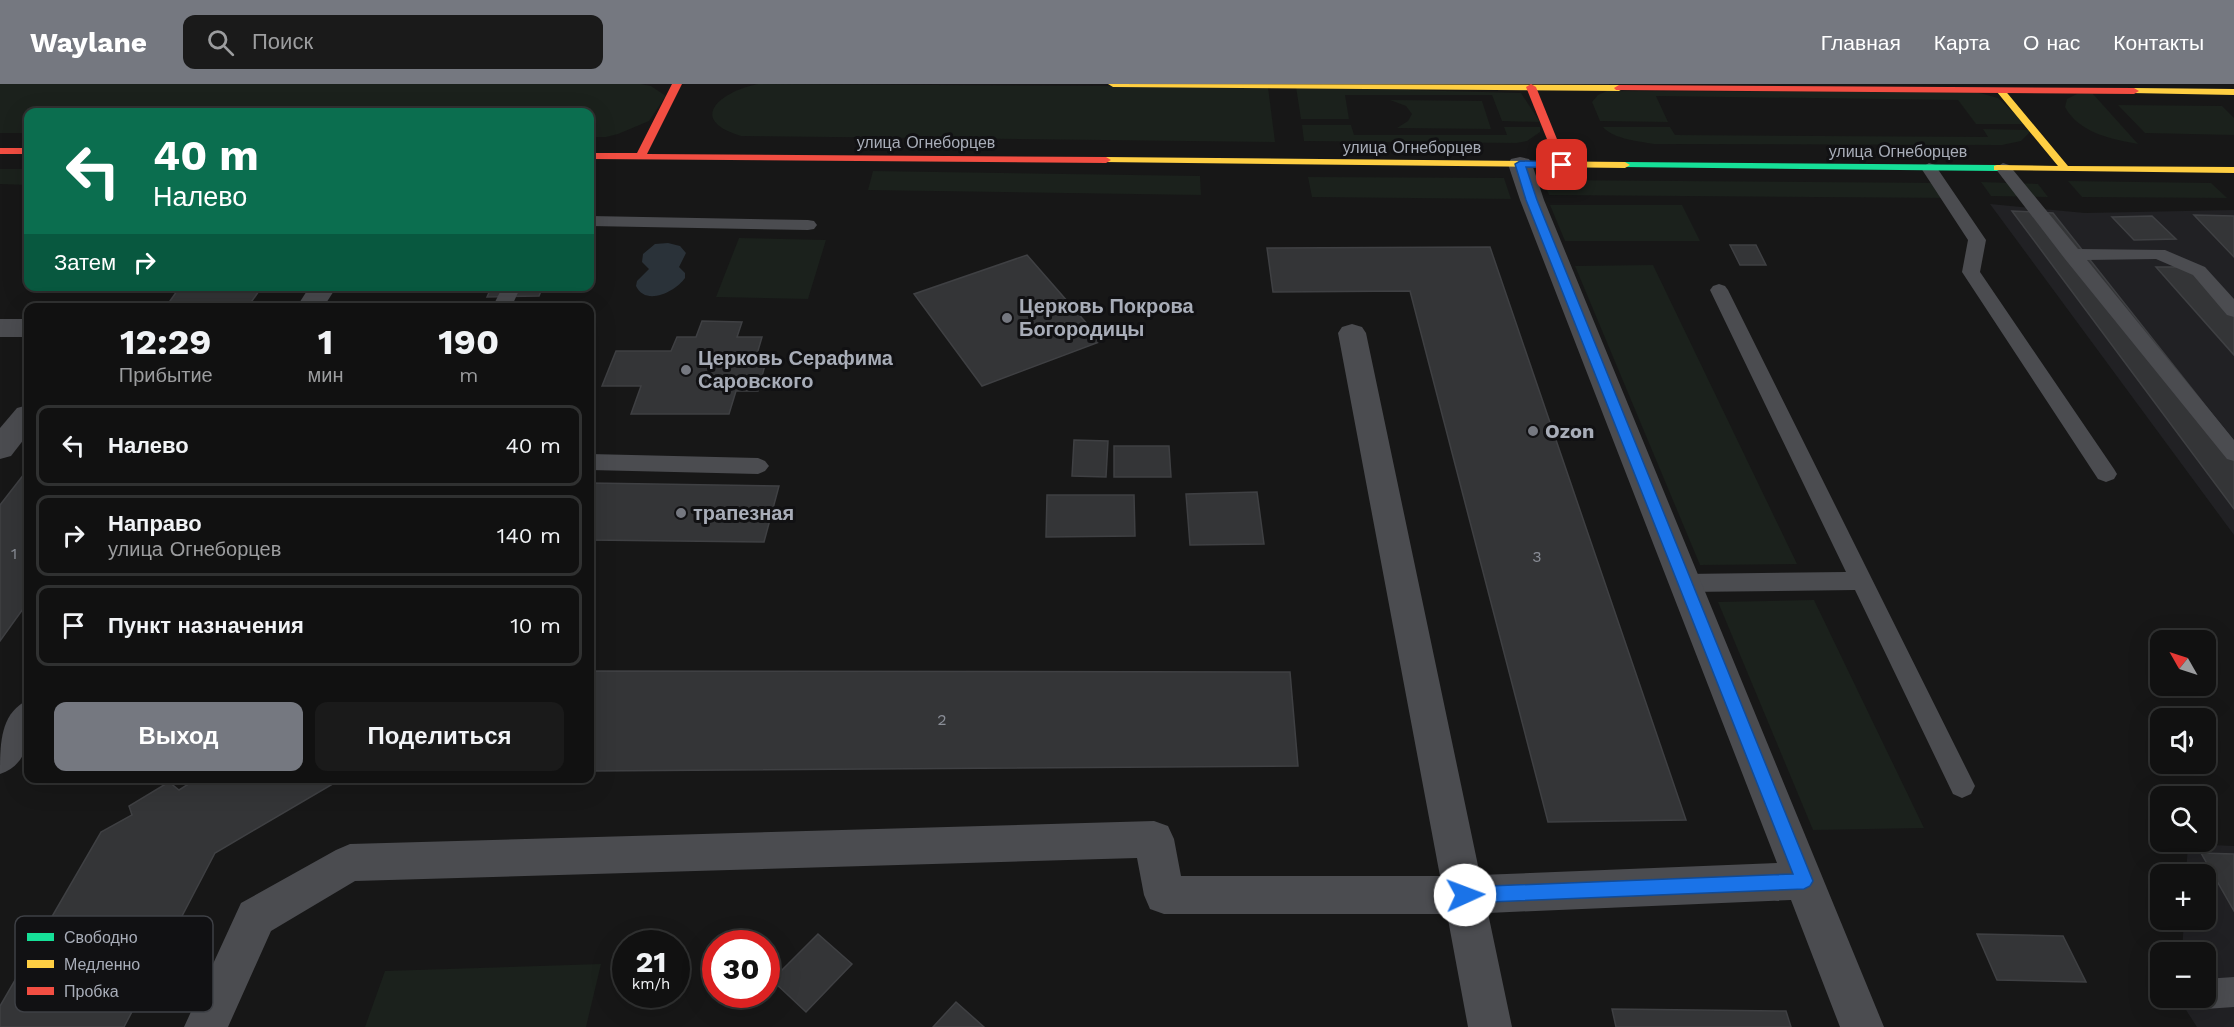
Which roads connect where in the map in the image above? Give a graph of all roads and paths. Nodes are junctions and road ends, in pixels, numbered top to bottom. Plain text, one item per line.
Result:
1 (676, 84) edge
2 (1113, 84) edge
3 (1531, 87) junction
4 (1997, 87) edge
5 (2234, 92) edge
6 (0, 151) edge
7 (24, 151) edge
8 (594, 156) edge
9 (641, 156) junction
10 (1520, 164) junction
11 (1562, 165) junction
12 (1929, 168) junction
13 (2003, 168) junction
14 (2066, 169) junction
15 (2234, 170) edge
16 (594, 221) edge
17 (808, 225) dead end
18 (2071, 255) junction
19 (1719, 290) dead end
20 (2234, 311) edge
21 (0, 328) edge
22 (24, 328) edge
23 (1352, 333) dead end
24 (24, 420) edge
25 (0, 448) edge
26 (2234, 454) edge
27 (594, 462) edge
28 (758, 466) dead end
29 (2106, 474) dead end
30 (1862, 581) junction
31 (1685, 584) junction
32 (24, 723) edge
33 (0, 758) edge
34 (1962, 786) dead end
35 (1804, 881) junction
36 (1465, 895) junction
37 (2234, 992) edge
38 (2216, 993) edge
39 (213, 1011) edge
40 (213, 1012) edge
41 (206, 1027) edge
42 (1490, 1027) edge
43 (1862, 1027) edge

1 - 9 main road
2 - 3 main road
3 - 4 main road
3 - 11 main road
4 - 5 main road
4 - 14 main road
6 - 7 main road
8 - 9 main road, улица Огнеборцев
9 - 10 main road, улица Огнеборцев
10 - 11 main road, улица Огнеборцев
10 - 31 street
11 - 12 main road, улица Огнеборцев
12 - 13 main road, улица Огнеборцев
12 - 29 lane
13 - 14 main road, улица Огнеборцев
13 - 18 lane
14 - 15 main road, улица Огнеборцев
16 - 17 lane
18 - 20 lane
18 - 26 lane
19 - 30 lane
21 - 22 street
23 - 36 street
24 - 25 street
27 - 28 lane
30 - 31 lane
30 - 34 lane
31 - 35 street
32 - 33 street
35 - 36 street
35 - 43 street
36 - 39 street
36 - 42 street
37 - 38 lane
40 - 41 street

